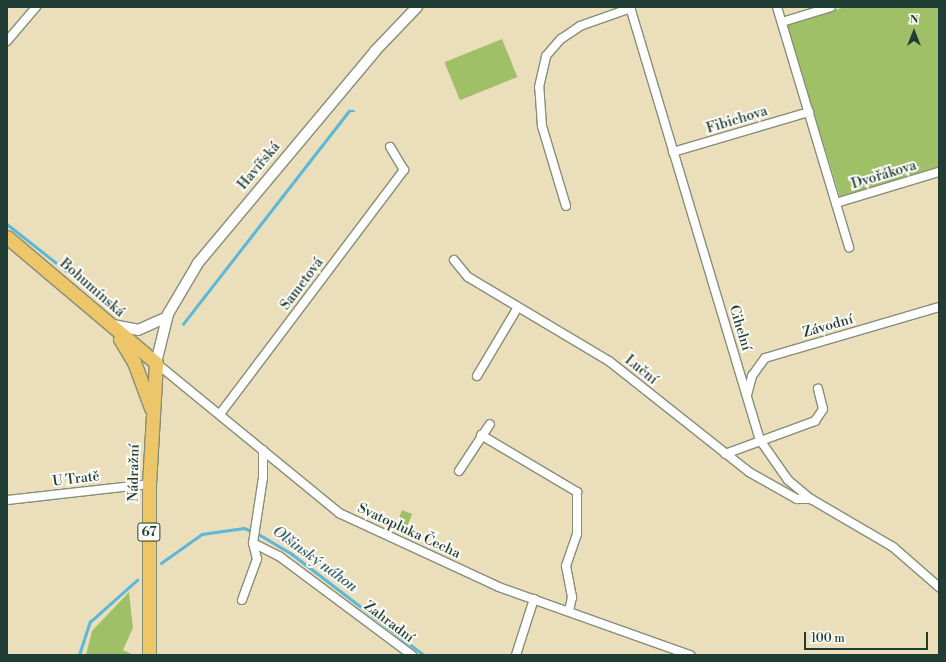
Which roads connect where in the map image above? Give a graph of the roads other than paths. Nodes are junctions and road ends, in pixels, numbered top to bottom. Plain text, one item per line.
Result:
1 (36, 7) edge
2 (630, 7) edge
3 (777, 7) edge
4 (831, 7) edge
5 (413, 8) edge
6 (782, 22) junction
7 (7, 41) edge
8 (809, 112) junction
9 (390, 147) dead end
10 (673, 152) junction
11 (939, 172) edge
12 (836, 203) junction
13 (566, 206) dead end
14 (7, 237) edge
15 (849, 247) dead end
16 (454, 260) dead end
17 (518, 307) junction
18 (939, 307) edge
19 (168, 316) junction
20 (113, 327) junction
21 (156, 363) junction
22 (477, 376) dead end
23 (818, 389) dead end
24 (746, 395) junction
25 (151, 408) junction
26 (220, 414) junction
27 (490, 424) dead end
28 (481, 435) junction
29 (760, 440) junction
30 (263, 450) junction
31 (725, 454) junction
32 (459, 471) dead end
33 (149, 484) junction
34 (811, 499) junction
35 (7, 500) edge
36 (253, 535) junction
37 (936, 578) edge
38 (939, 587) edge
39 (534, 599) junction
40 (242, 600) dead end
41 (569, 611) junction
42 (149, 655) edge
43 (412, 655) edge
44 (516, 655) edge
45 (690, 655) edge

1 - 7 street
2 - 10 street, Cihelní
2 - 13 street, Cihelní
3 - 6 street
4 - 6 street
5 - 19 street, Havířská
6 - 8 street
8 - 10 street, Fibichova
8 - 12 street
9 - 26 street, Sametová
10 - 24 street, Cihelní
11 - 12 street, Dvořákova
12 - 15 street
14 - 20 main road, Bohumínská
16 - 17 street, Luční
17 - 22 street
17 - 31 street, Luční
18 - 24 street, Závodní
19 - 20 street
19 - 21 street, Havířská
20 - 21 main road, Bohumínská
20 - 25 main road
21 - 25 main road, Nádražní / 67
21 - 26 street, Svatopluka Čecha
23 - 29 street
24 - 29 street, Cihelní
25 - 33 main road, Nádražní / 67
26 - 30 street, Svatopluka Čecha
27 - 28 street
28 - 32 street
28 - 41 street
29 - 31 street
29 - 34 street, Cihelní
30 - 36 street
30 - 39 street, Svatopluka Čecha
31 - 34 street, Luční
33 - 35 street, U Tratě
33 - 42 main road, Nádražní / 67
34 - 37 street, Cihelní
36 - 40 street
36 - 43 street, Zahradní
37 - 38 street, Cihelní
39 - 41 street, Svatopluka Čecha
39 - 44 street
41 - 45 street, Svatopluka Čecha

